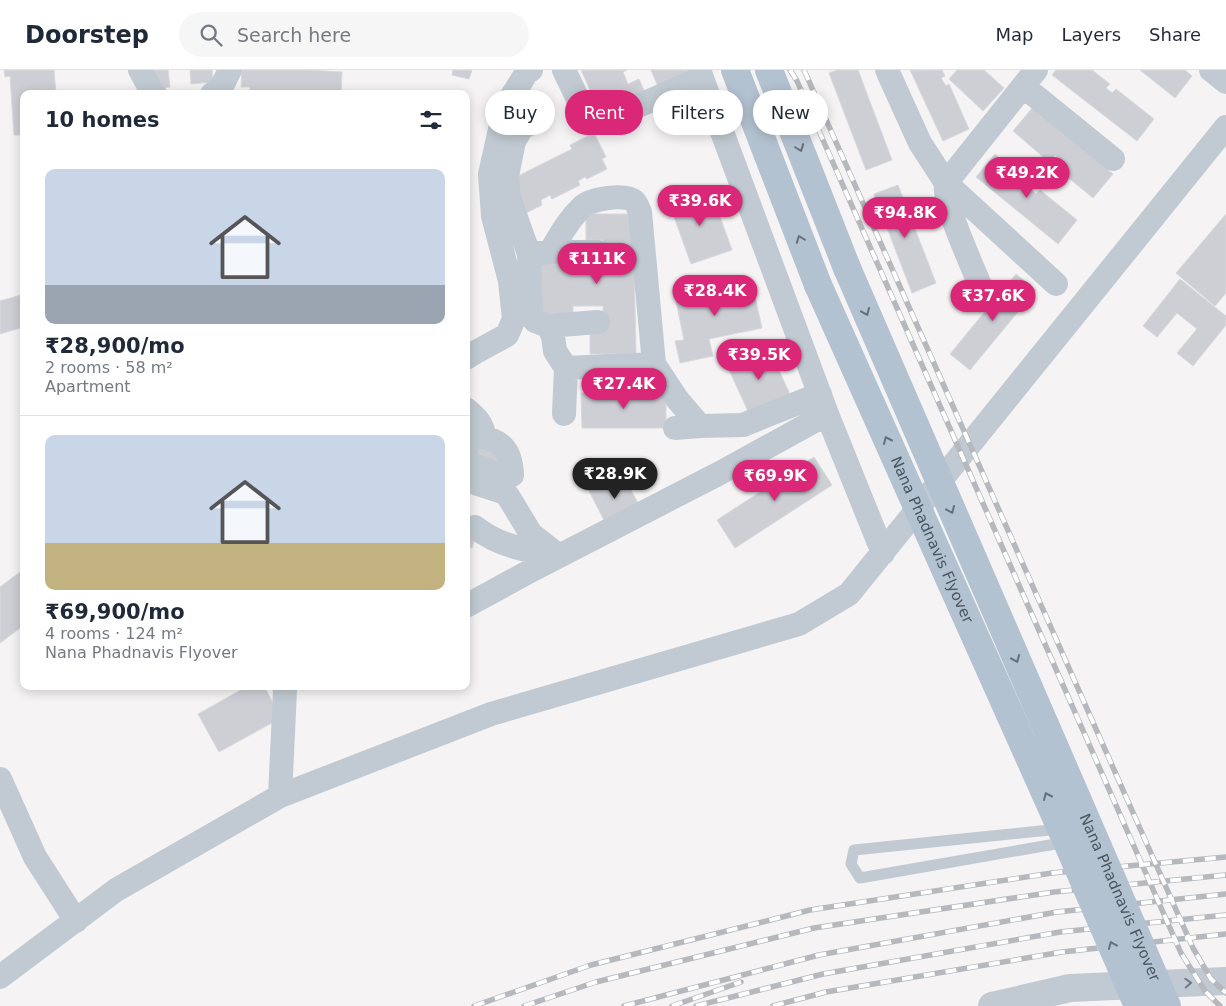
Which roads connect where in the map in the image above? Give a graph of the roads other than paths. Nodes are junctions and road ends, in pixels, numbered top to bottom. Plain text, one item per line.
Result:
1 (140, 70) edge
2 (230, 70) edge
3 (530, 70) edge
4 (564, 70) edge
5 (735, 70) edge
6 (769, 70) edge
7 (887, 70) edge
8 (1210, 70) edge
9 (700, 74) edge
10 (1029, 78) edge
11 (1226, 82) edge
12 (151, 90) edge
13 (217, 90) edge
14 (1226, 127) edge
15 (518, 135) edge
16 (1113, 159) dead end
17 (946, 183) junction
18 (598, 252) dead end
19 (540, 253) junction
20 (1056, 284) dead end
21 (984, 295) dead end
22 (598, 322) dead end
23 (548, 326) junction
24 (470, 356) edge
25 (654, 364) junction
26 (566, 368) junction
27 (824, 404) junction
28 (564, 414) dead end
29 (700, 426) junction
30 (675, 428) dead end
31 (474, 430) edge
32 (470, 464) edge
33 (470, 481) edge
34 (475, 526) dead end
35 (883, 553) junction
36 (559, 556) junction
37 (470, 604) edge
38 (285, 690) edge
39 (0, 779) edge
40 (280, 796) junction
41 (1100, 825) dead end
42 (1072, 832) junction
43 (76, 921) junction
44 (0, 977) edge
45 (1226, 982) edge
46 (1071, 997) edge
47 (992, 1006) edge
48 (1138, 1006) edge
49 (1167, 1006) edge

1 - 12 street
2 - 13 street
3 - 24 street
4 - 9 street
42 -> 5 main road, Nana Phadnavis Flyover, bridge
6 -> 49 main road, Nana Phadnavis Flyover, bridge
7 - 17 street
8 - 11 street
9 - 27 street
10 - 16 street
10 - 17 street
14 - 35 street
15 - 19 street
17 - 20 street
17 - 21 street
18 - 19 street
19 - 23 street
19 - 25 street
22 - 23 street
23 - 26 street
25 - 26 street
25 - 29 street
26 - 28 street
27 - 29 street
27 - 35 street
27 - 36 street
29 - 30 street
31 - 32 street
33 - 36 street
34 - 36 street
35 - 40 street
36 - 37 street
38 - 40 street
39 - 43 street
40 - 43 street
41 - 42 lane
42 - 42 lane
48 -> 42 main road, Nana Phadnavis Flyover, bridge
43 - 44 street
46 -> 45 street
46 - 47 street

